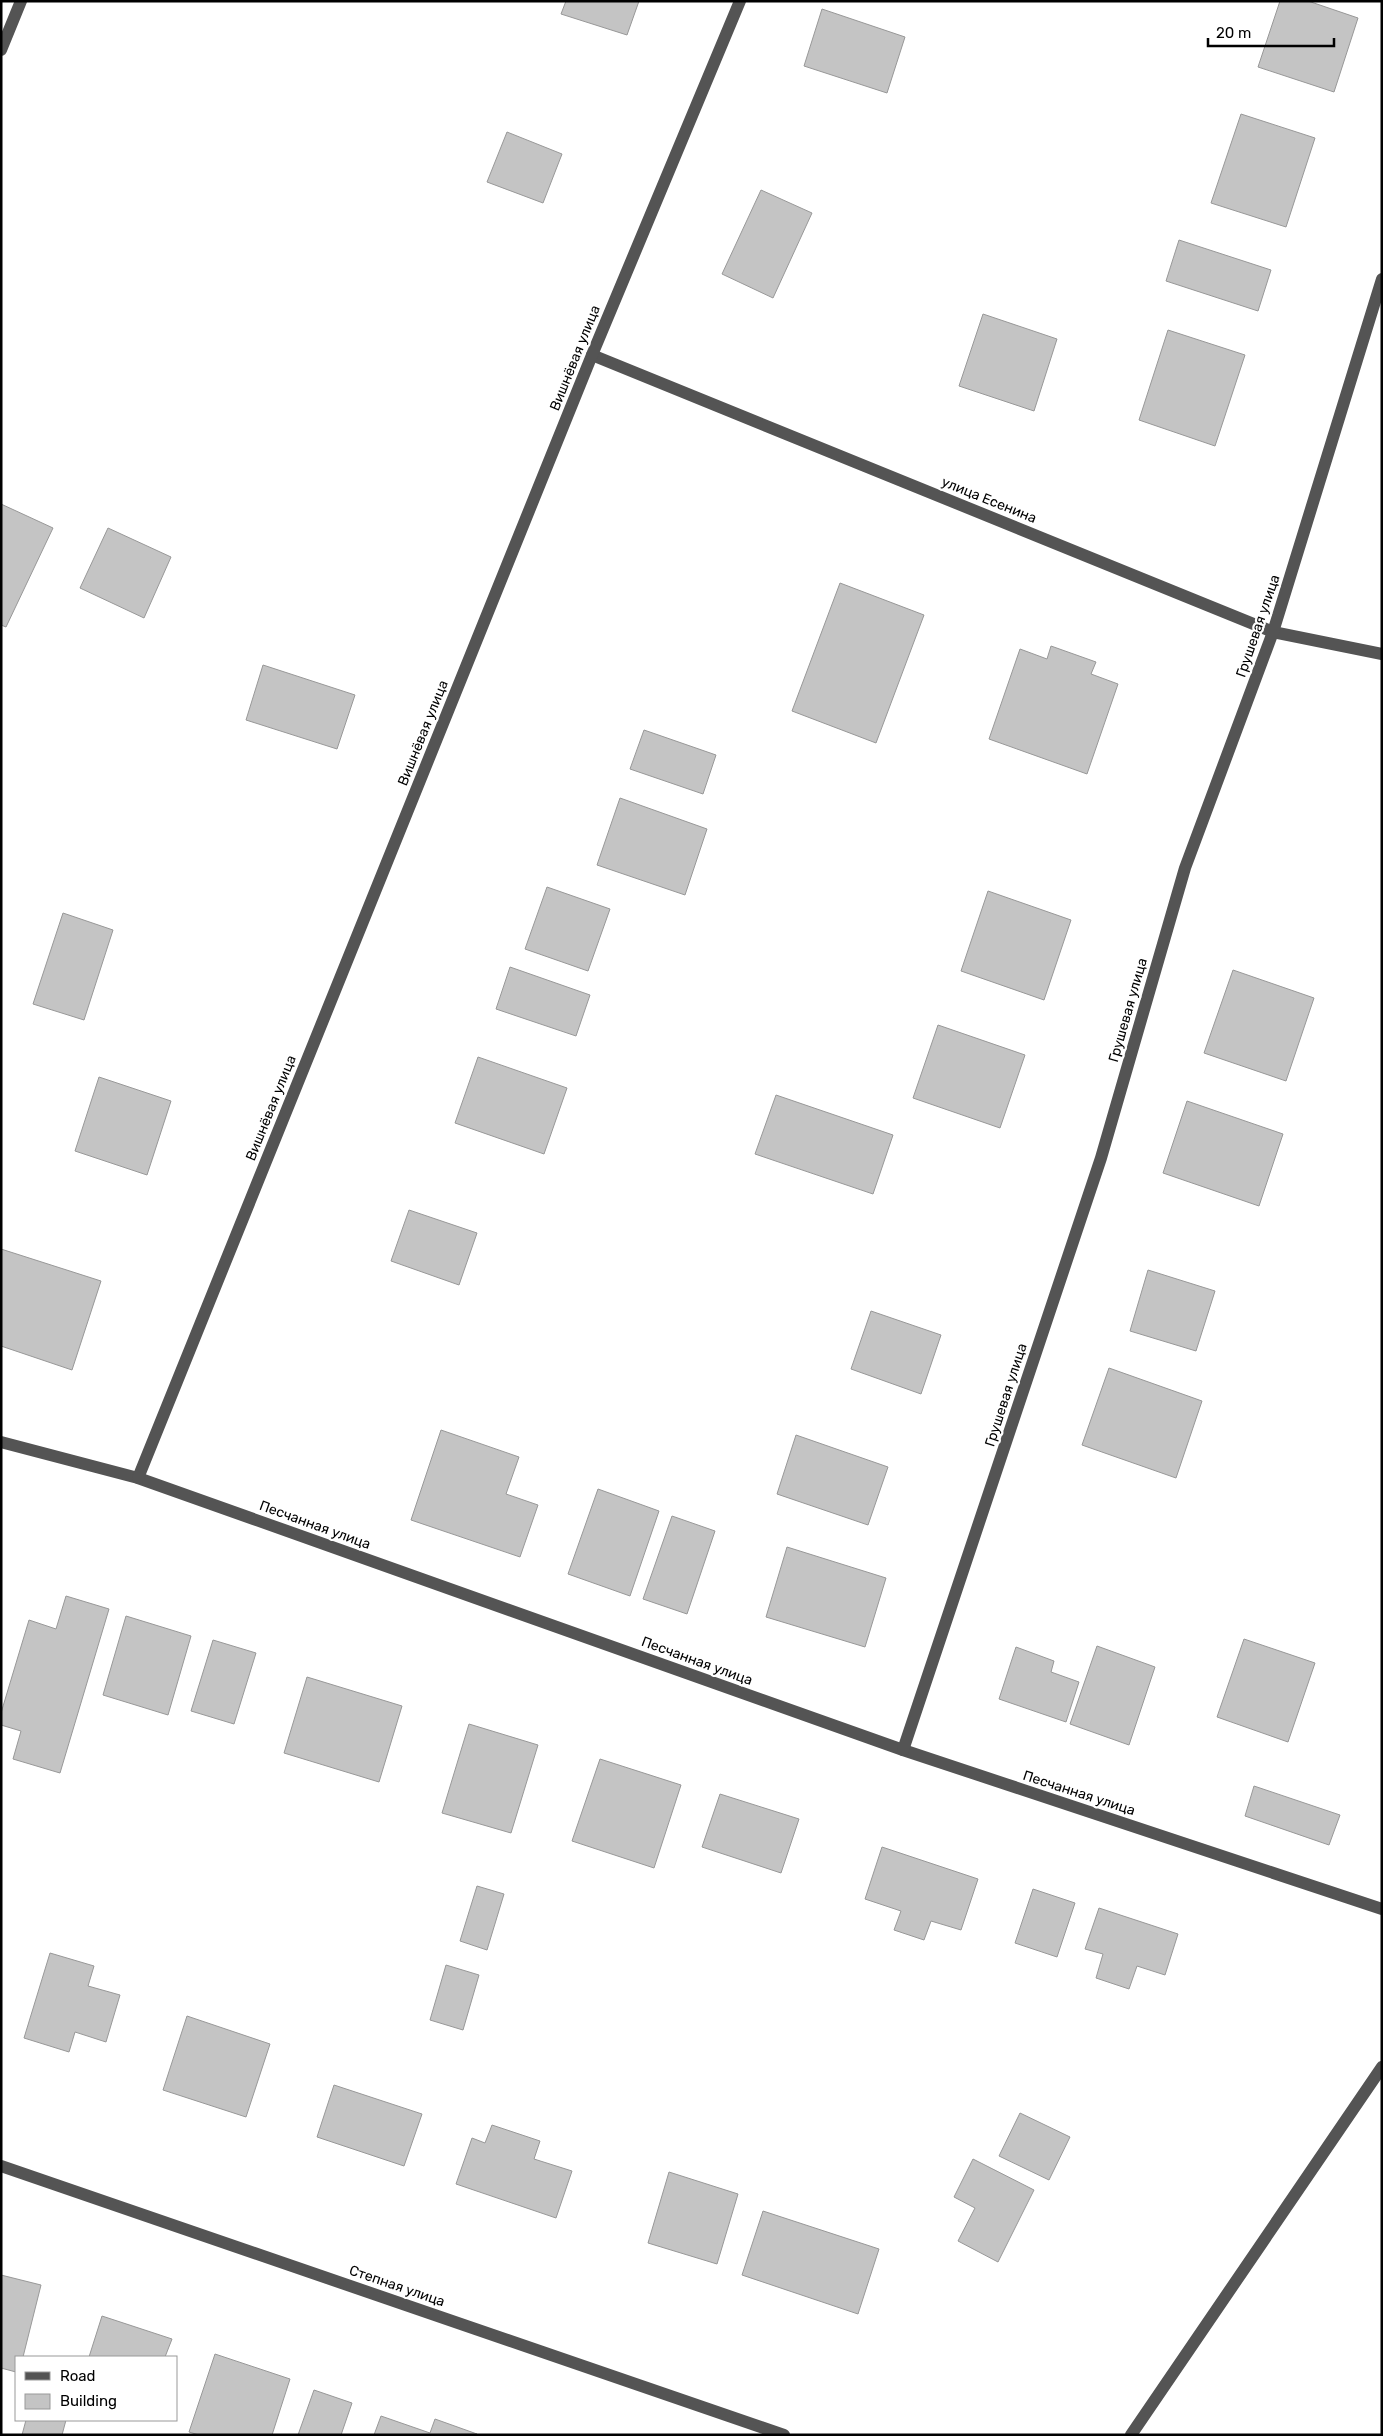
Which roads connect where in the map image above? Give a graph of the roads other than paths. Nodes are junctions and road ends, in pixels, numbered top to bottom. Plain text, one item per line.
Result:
1 (21, 1) edge
2 (740, 1) edge
3 (1, 50) edge
4 (1382, 279) edge
5 (592, 355) junction
6 (1274, 632) junction
7 (1382, 654) edge
8 (1, 1442) edge
9 (138, 1478) junction
10 (903, 1750) junction
11 (1382, 1909) edge
12 (1382, 2067) edge
13 (1, 2166) edge
14 (784, 2435) edge
15 (1131, 2435) edge

1 - 3 street
2 - 5 street, Вишнёвая улица
4 - 6 street, Грушевая улица
5 - 6 street, улица Есенина
5 - 9 street, Вишнёвая улица
6 - 7 street, улица Есенина
6 - 10 street, Грушевая улица
8 - 9 street, Песчанная улица
9 - 10 street, Песчанная улица
10 - 11 street, Песчанная улица
12 - 15 street
13 - 14 street, Степная улица

